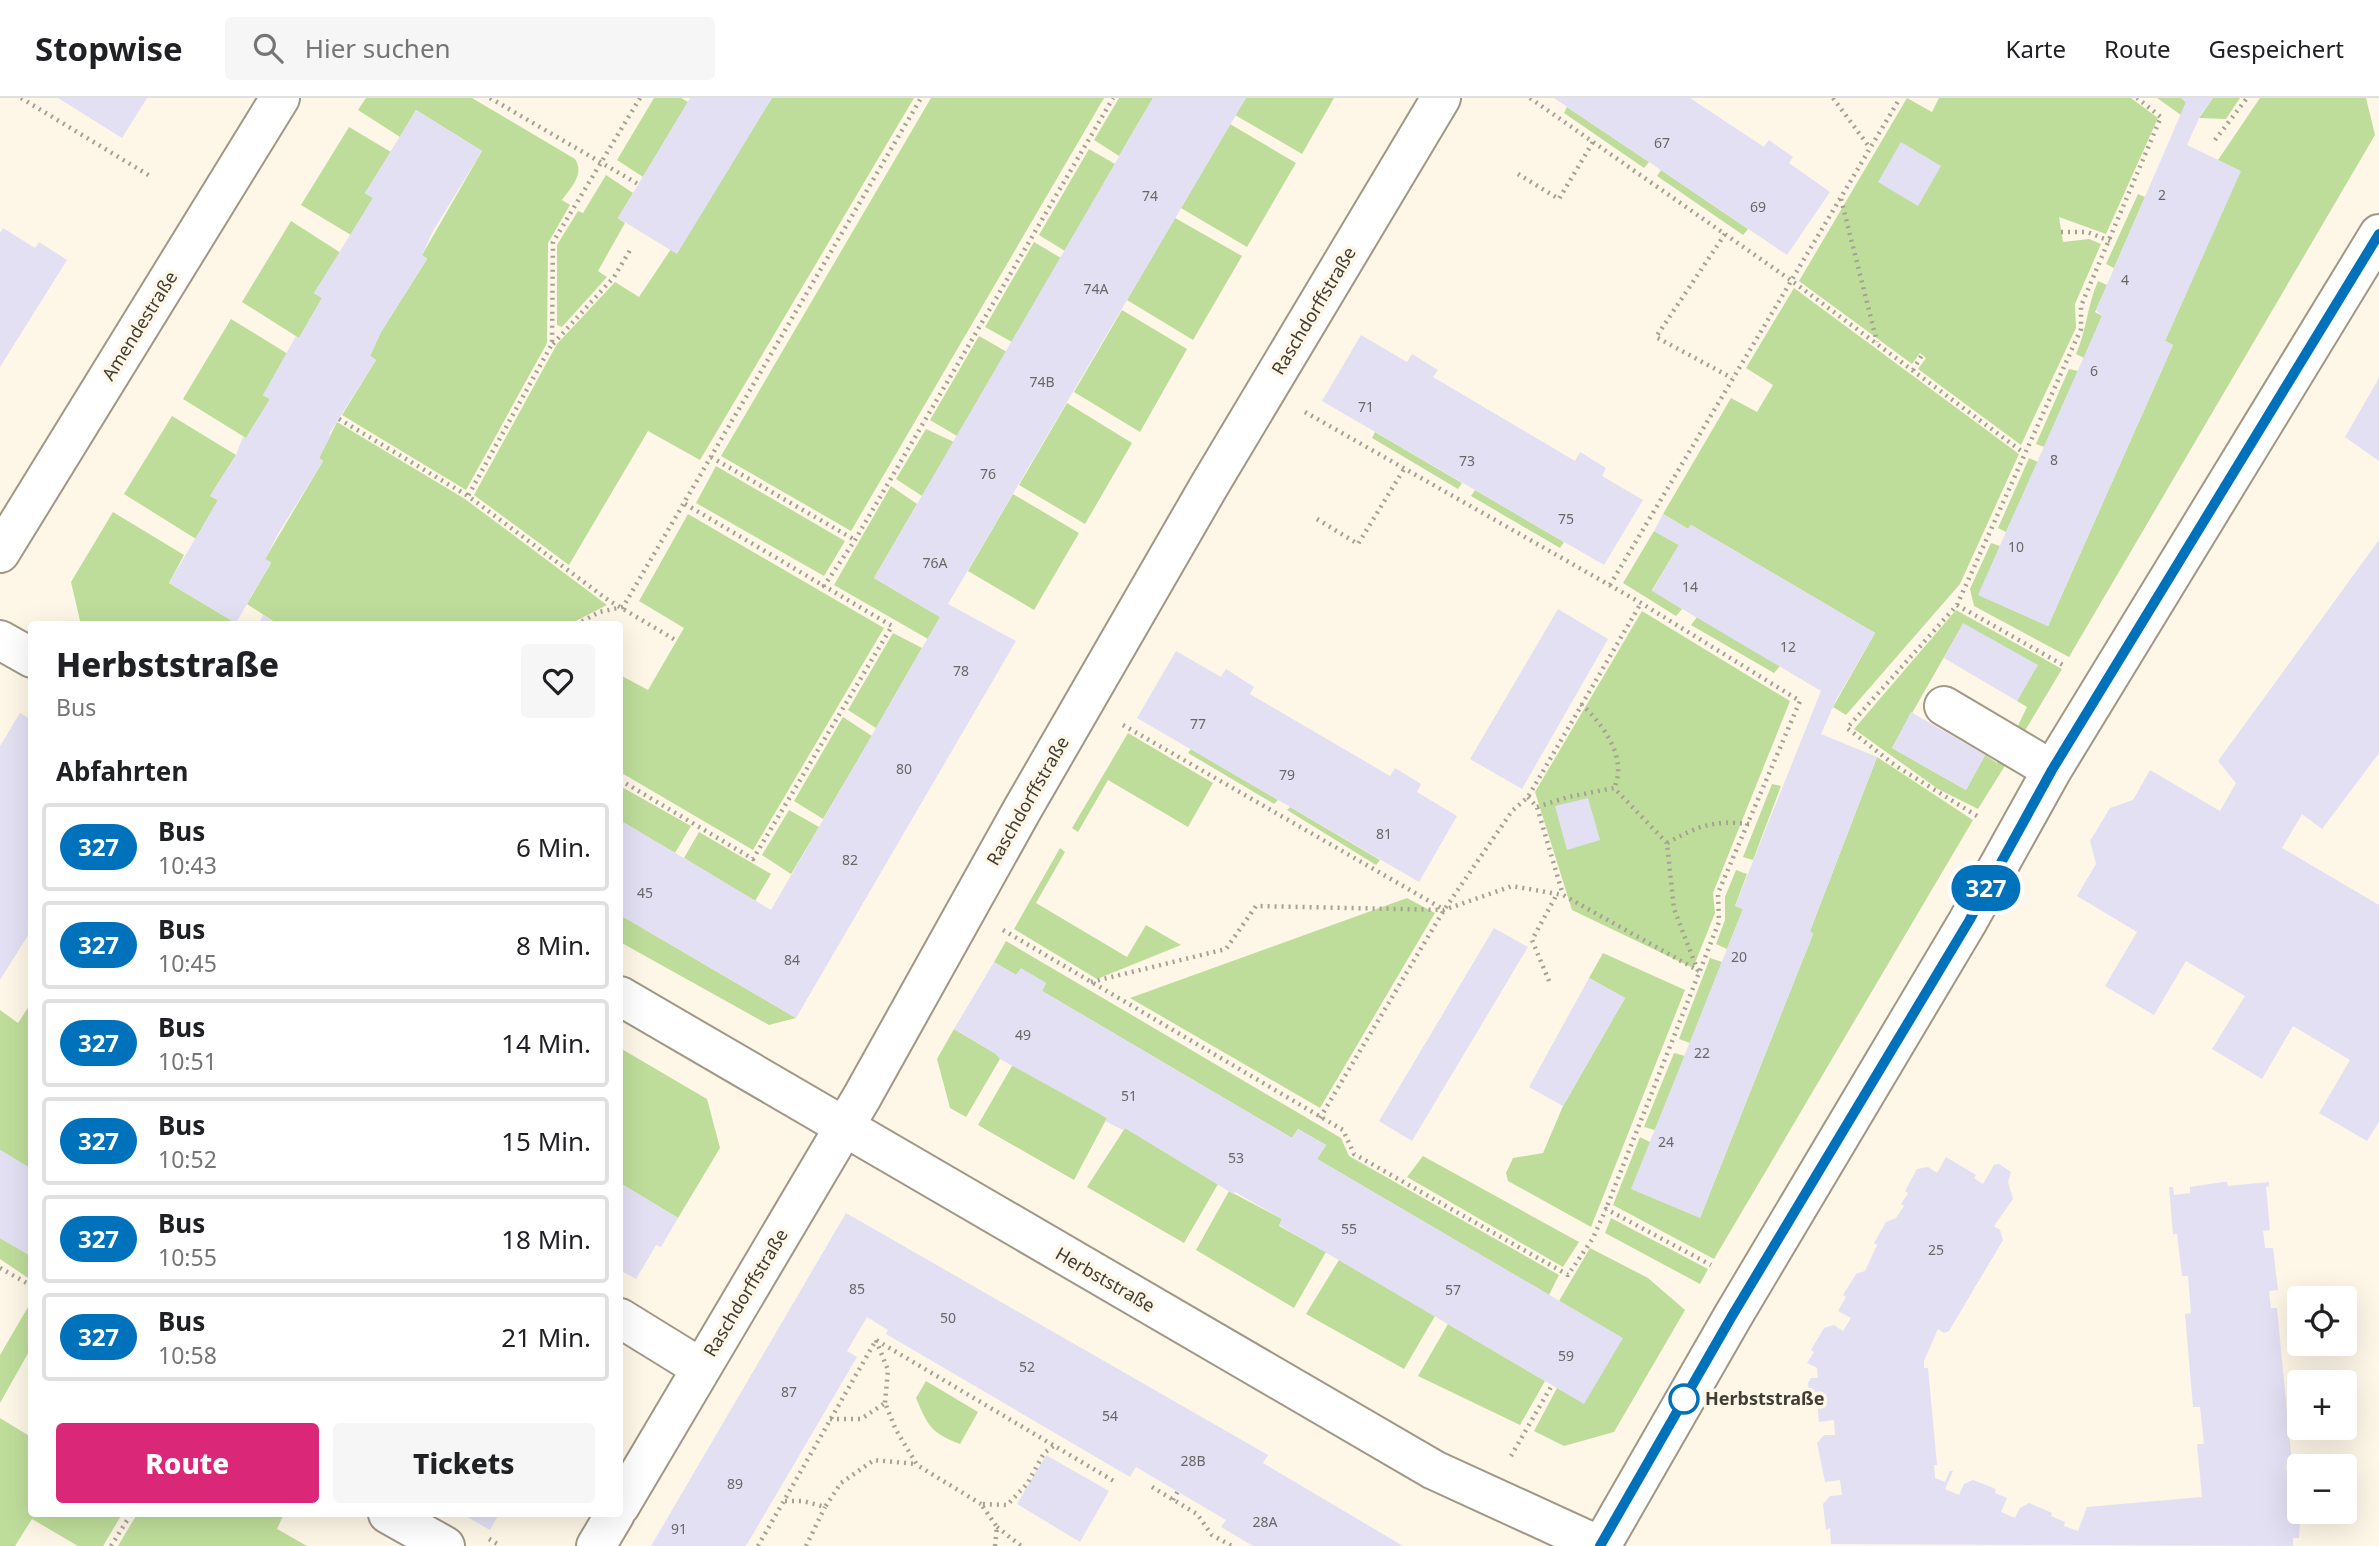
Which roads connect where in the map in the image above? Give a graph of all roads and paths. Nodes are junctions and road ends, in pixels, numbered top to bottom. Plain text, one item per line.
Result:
1 (22, 98) edge
2 (280, 98) edge
3 (490, 98) edge
4 (640, 98) edge
5 (921, 98) edge
6 (1113, 98) edge
7 (1441, 98) edge
8 (1530, 98) edge
9 (1833, 98) edge
10 (1900, 98) edge
11 (2137, 98) edge
12 (2247, 98) edge
13 (2216, 141) dead end
14 (1593, 142) junction
15 (1870, 148) junction
16 (602, 161) junction
17 (1518, 174) dead end
18 (150, 176) dead end
19 (638, 184) dead end
20 (1841, 199) junction
21 (2061, 232) dead end
22 (1724, 234) junction
23 (2379, 234) edge
24 (2110, 241) junction
25 (632, 247) dead end
26 (1792, 281) junction
27 (1878, 343) junction
28 (552, 344) junction
29 (1922, 355) dead end
30 (1913, 370) junction
31 (1732, 378) junction
32 (1302, 410) dead end
33 (339, 419) dead end
34 (2024, 453) junction
35 (711, 457) junction
36 (1404, 469) junction
37 (468, 496) junction
38 (685, 504) junction
39 (1317, 519) dead end
40 (855, 540) junction
41 (0, 553) edge
42 (824, 586) junction
43 (1610, 586) junction
44 (1640, 603) junction
45 (1957, 605) junction
46 (623, 607) junction
47 (583, 621) edge
48 (0, 640) edge
49 (677, 641) dead end
50 (28, 656) edge
51 (2073, 671) dead end
52 (1581, 704) junction
53 (1944, 706) dead end
54 (1119, 723) dead end
55 (2052, 770) junction
56 (623, 782) edge
57 (1614, 788) junction
58 (1528, 797) junction
59 (1537, 807) junction
60 (1985, 821) dead end
61 (1749, 824) junction
62 (1667, 843) junction
63 (1560, 895) junction
64 (1444, 910) junction
65 (1000, 928) dead end
66 (1699, 971) junction
67 (1549, 981) dead end
68 (1090, 982) junction
69 (623, 998) edge
70 (1320, 1118) junction
71 (845, 1126) junction
72 (1606, 1209) junction
73 (0, 1268) edge
74 (1719, 1270) dead end
75 (28, 1284) edge
76 (623, 1320) edge
77 (876, 1340) junction
78 (701, 1368) junction
79 (1552, 1385) dead end
80 (885, 1403) junction
81 (830, 1419) junction
82 (1055, 1445) junction
83 (1511, 1456) dead end
84 (917, 1465) junction
85 (1117, 1483) dead end
86 (1152, 1487) dead end
87 (1178, 1491) dead end
88 (1173, 1500) junction
89 (623, 1501) edge
90 (784, 1501) junction
91 (981, 1504) junction
92 (825, 1507) junction
93 (129, 1517) edge
94 (393, 1517) edge
95 (613, 1517) edge
96 (997, 1527) junction
97 (111, 1546) edge
98 (445, 1546) edge
99 (596, 1546) edge
100 (758, 1546) edge
101 (806, 1546) edge
102 (996, 1546) edge
103 (1021, 1546) edge
104 (1232, 1546) edge
105 (1600, 1546) edge

1 - 18 path
2 - 41 street, Amendestraße
3 - 16 path
4 - 16 path
5 - 35 path
6 - 40 path
7 - 71 street, Raschdorffstraße
8 - 14 path
9 - 15 path
10 - 15 path
11 - 24 path
12 - 13 path
14 - 17 path
14 - 22 path
15 - 20 path
16 - 19 path
16 - 28 path
20 - 26 path
20 - 27 path
21 - 24 path
22 - 26 path
22 - 31 path
23 - 55 street
24 - 34 path
25 - 28 path
26 - 27 path
26 - 31 path
27 - 30 path
28 - 37 path
29 - 30 path
30 - 34 path
31 - 43 path
32 - 36 path
33 - 37 path
34 - 45 path
35 - 38 path
35 - 40 path
36 - 39 path
36 - 43 path
37 - 46 path
38 - 42 path
38 - 46 path
40 - 42 path
42 - 56 path
43 - 44 path
44 - 52 path
44 - 61 path
45 - 51 path
45 - 60 path
46 - 47 path
46 - 49 path
48 - 50 street
52 - 57 path
52 - 58 path
53 - 55 street
54 - 64 path
55 - 105 street
57 - 59 path
57 - 62 path
58 - 59 path
58 - 64 path
59 - 63 path
61 - 62 path
61 - 66 path
62 - 66 path
63 - 64 path
63 - 66 path
63 - 67 path
64 - 68 path
64 - 70 path
65 - 68 path
66 - 72 path
68 - 70 path
69 - 71 street, Herbststraße
70 - 72 path
71 - 78 street, Raschdorffstraße
71 - 105 street, Herbststraße
72 - 74 path
73 - 75 path
76 - 78 street
77 - 80 path
77 - 81 path
77 - 82 path
78 - 89 street, Raschdorffstraße
79 - 83 path
80 - 81 path
80 - 84 path
81 - 90 path
82 - 85 path
82 - 91 path
84 - 91 path
84 - 92 path
86 - 88 path
87 - 88 path
88 - 104 path
90 - 92 path
90 - 100 path
91 - 96 path
92 - 101 path
93 - 97 path
94 - 98 street
95 - 99 street
96 - 102 path
96 - 103 path

